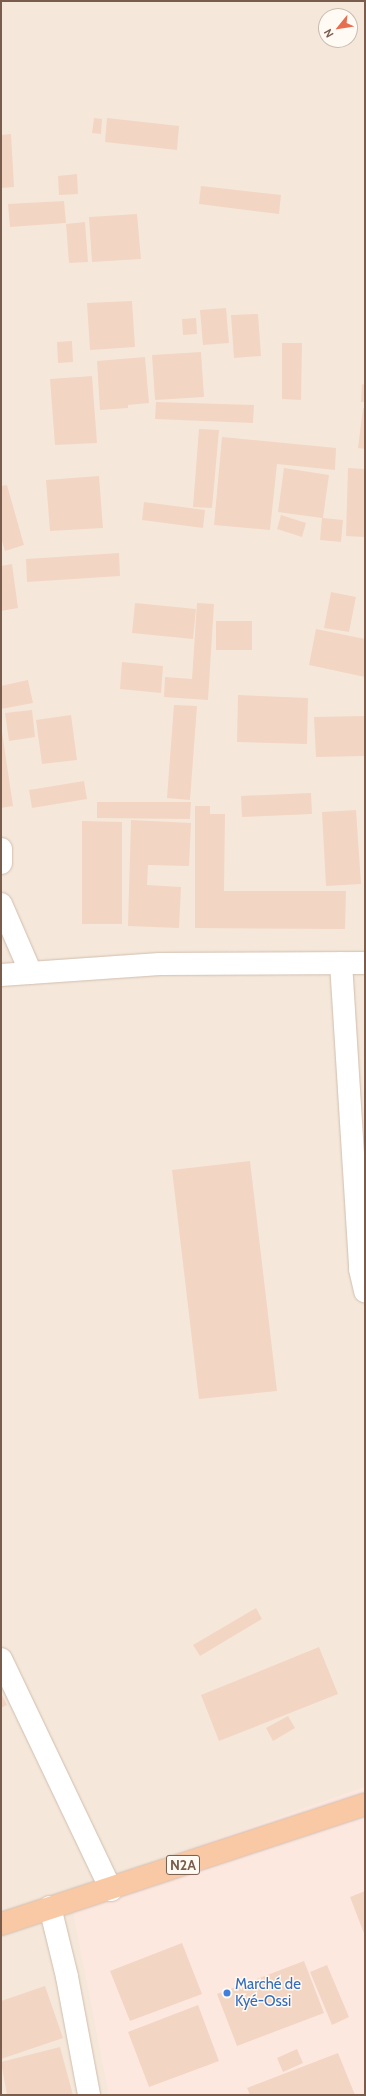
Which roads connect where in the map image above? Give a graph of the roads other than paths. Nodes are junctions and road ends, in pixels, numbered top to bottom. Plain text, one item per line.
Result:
1 (1, 849) edge
2 (1, 863) edge
3 (1, 904) edge
4 (341, 963) junction
5 (365, 963) edge
6 (31, 973) junction
7 (1, 975) edge
8 (365, 1291) edge
9 (1, 1659) edge
10 (365, 1804) edge
11 (110, 1890) junction
12 (50, 1907) junction
13 (1, 1924) edge
14 (89, 2095) edge

1 - 2 street
3 - 6 street
4 - 5 street
4 - 6 street
4 - 8 street
6 - 7 street
9 - 11 street
10 - 11 highway, N2A
11 - 12 highway, N2A
12 - 13 highway, N2A
12 - 14 street

